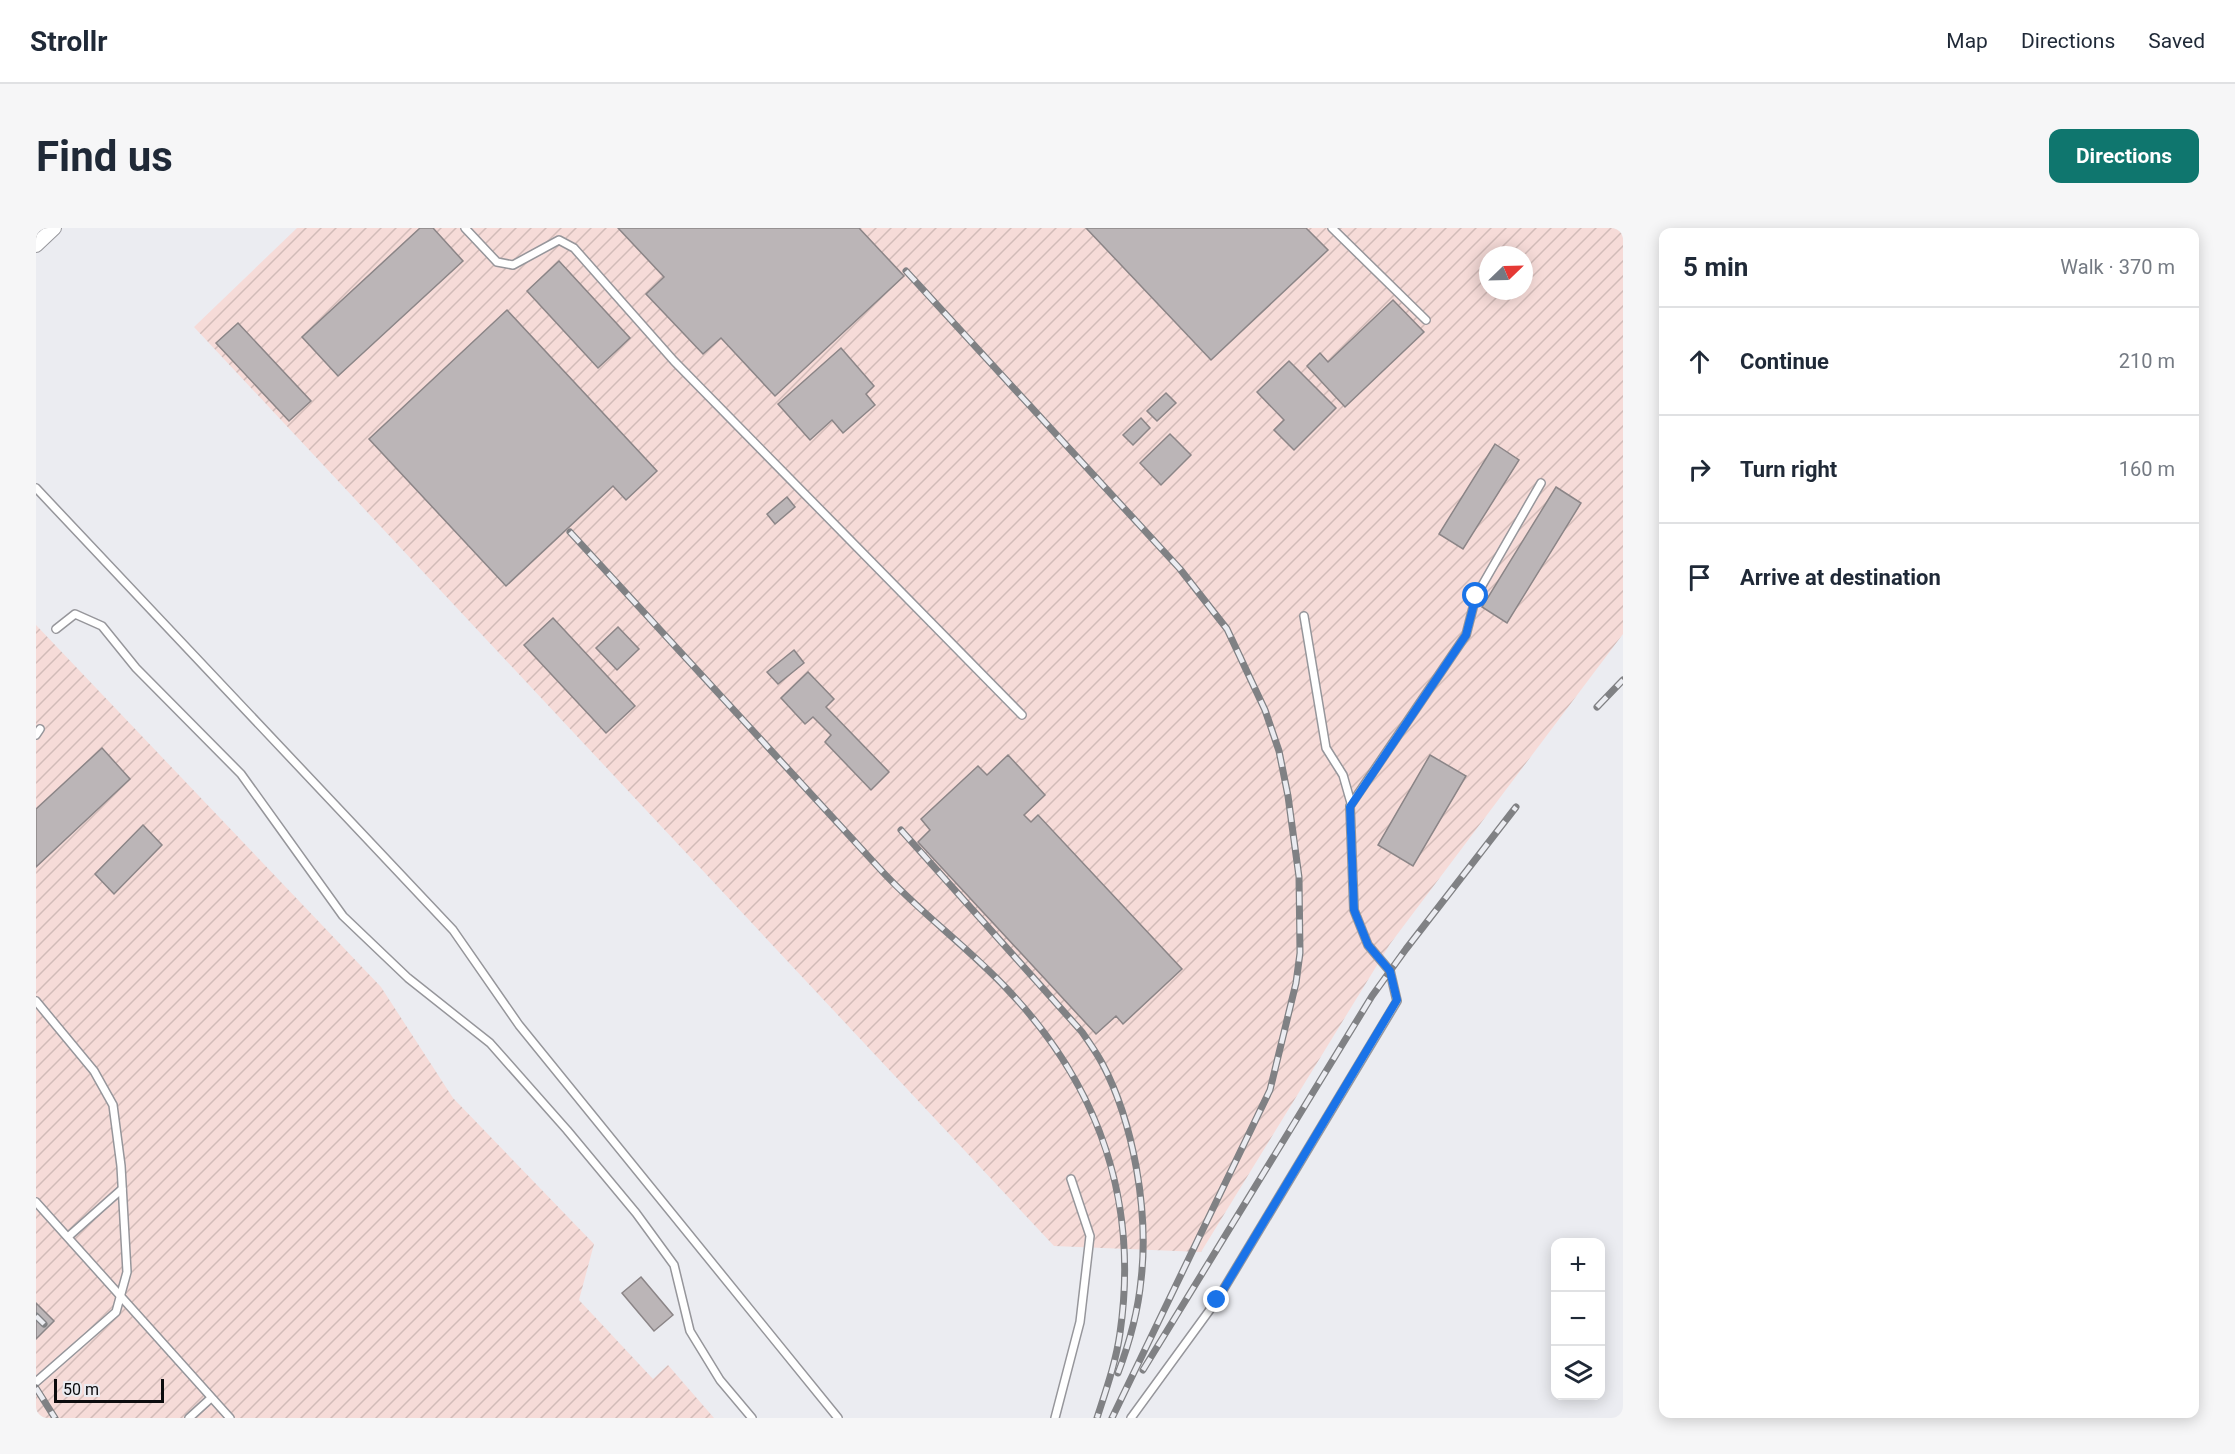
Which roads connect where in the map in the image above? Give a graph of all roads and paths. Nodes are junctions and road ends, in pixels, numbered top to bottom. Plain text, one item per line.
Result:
1 (54, 228) edge
2 (465, 228) edge
3 (1332, 228) edge
4 (36, 245) edge
5 (1426, 320) dead end
6 (1541, 483) dead end
7 (36, 488) edge
8 (1304, 616) dead end
9 (56, 629) dead end
10 (1022, 715) dead end
11 (1352, 803) junction
12 (36, 1001) edge
13 (1071, 1179) dead end
14 (122, 1189) junction
15 (36, 1202) edge
16 (69, 1236) junction
17 (120, 1297) junction
18 (36, 1382) edge
19 (211, 1398) junction
20 (189, 1418) edge
21 (230, 1418) edge
22 (752, 1418) edge
23 (838, 1418) edge
24 (1055, 1418) edge
25 (1131, 1418) edge

1 - 4 street
2 - 10 lane
3 - 5 lane
6 - 11 lane
7 - 23 lane
8 - 11 lane
9 - 22 lane
11 - 25 lane
12 - 14 lane
13 - 24 lane
14 - 16 lane
14 - 17 lane
15 - 16 lane
16 - 17 lane
17 - 18 lane
17 - 19 lane
19 - 20 lane
19 - 21 lane

